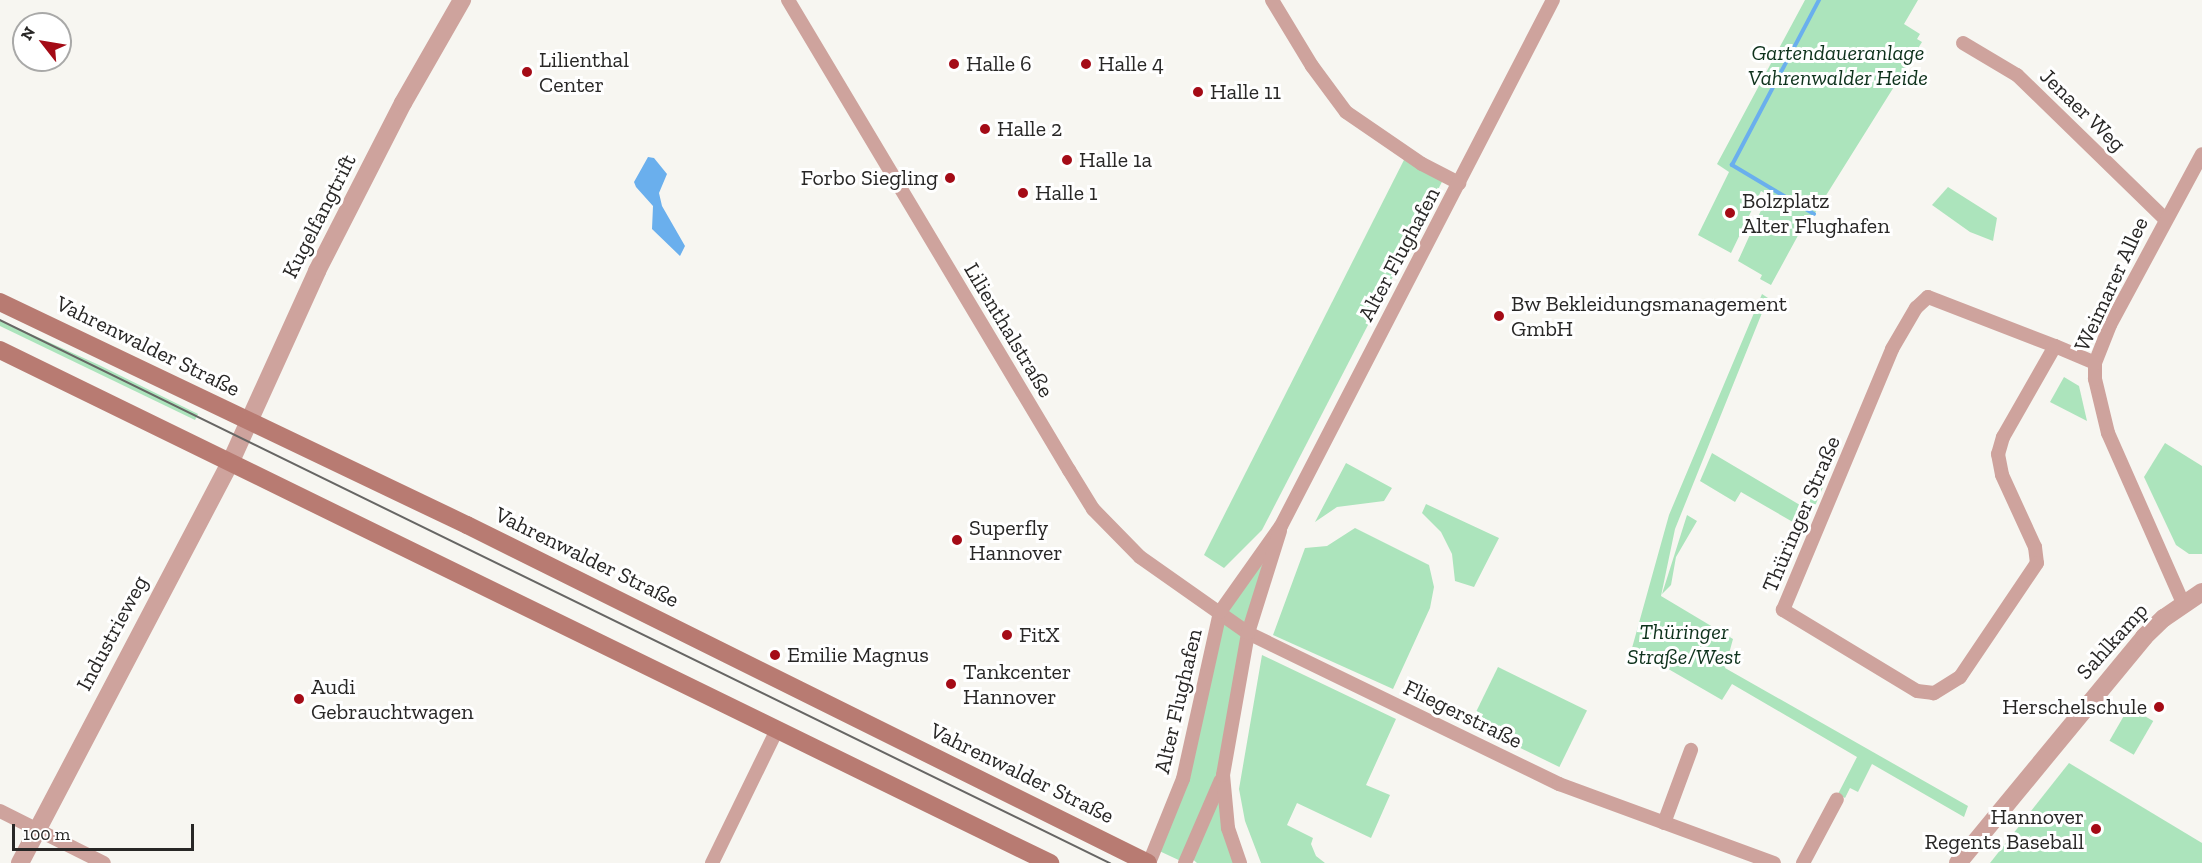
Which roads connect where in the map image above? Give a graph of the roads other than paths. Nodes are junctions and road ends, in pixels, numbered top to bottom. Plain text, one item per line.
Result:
1 (462, 0) edge
2 (788, 0) edge
3 (1272, 0) edge
4 (1553, 0) edge
5 (1963, 43) dead end
6 (2202, 154) edge
7 (2196, 178) edge
8 (1459, 183) junction
9 (2165, 219) junction
10 (0, 302) edge
11 (2055, 346) junction
12 (0, 350) edge
13 (2095, 363) junction
14 (247, 420) junction
15 (231, 461) junction
16 (1281, 526) junction
17 (2195, 598) edge
18 (1220, 612) junction
19 (1248, 633) junction
20 (777, 730) junction
21 (1691, 750) dead end
22 (1223, 775) junction
23 (1837, 799) dead end
24 (0, 811) edge
25 (1664, 823) junction
26 (37, 829) junction
27 (20, 863) edge
28 (104, 863) edge
29 (712, 863) edge
30 (1050, 863) edge
31 (1149, 863) edge
32 (1185, 863) edge
33 (1240, 863) edge
34 (1774, 863) edge
35 (1803, 863) edge
36 (1958, 863) edge

1 - 14 street, Kugelfangtrift
2 - 18 street, Lilienthalstraße
3 - 8 street
4 - 8 street, Alter Flughafen
5 - 9 street, Jenaer Weg
6 - 7 street, Weimarer Allee
7 - 9 street, Weimarer Allee
8 - 16 street, Alter Flughafen
9 - 13 street, Weimarer Allee
10 - 14 main road, Vahrenwalder Straße
11 - 11 street, Thüringer Straße
11 - 13 street, Thüringer Straße
12 - 15 main road
13 - 17 street, Weimarer Allee
14 - 15 street, Kugelfangtrift
14 - 31 main road, Vahrenwalder Straße
15 - 20 main road
15 - 26 street, Industrieweg
16 - 18 street, Alter Flughafen
16 - 19 street, Alter Flughafen
17 - 36 street, Sahlkamp
18 - 19 street, Lilienthalstraße
18 - 31 street, Alter Flughafen
19 - 22 street, Alter Flughafen
19 - 25 street, Fliegerstraße
20 - 29 street
20 - 30 main road
21 - 25 street
22 - 32 street, Alter Flughafen
22 - 33 street, Alter Flughafen
23 - 35 street
24 - 26 street
25 - 34 street, Fliegerstraße
26 - 27 street, Industrieweg
26 - 28 street

